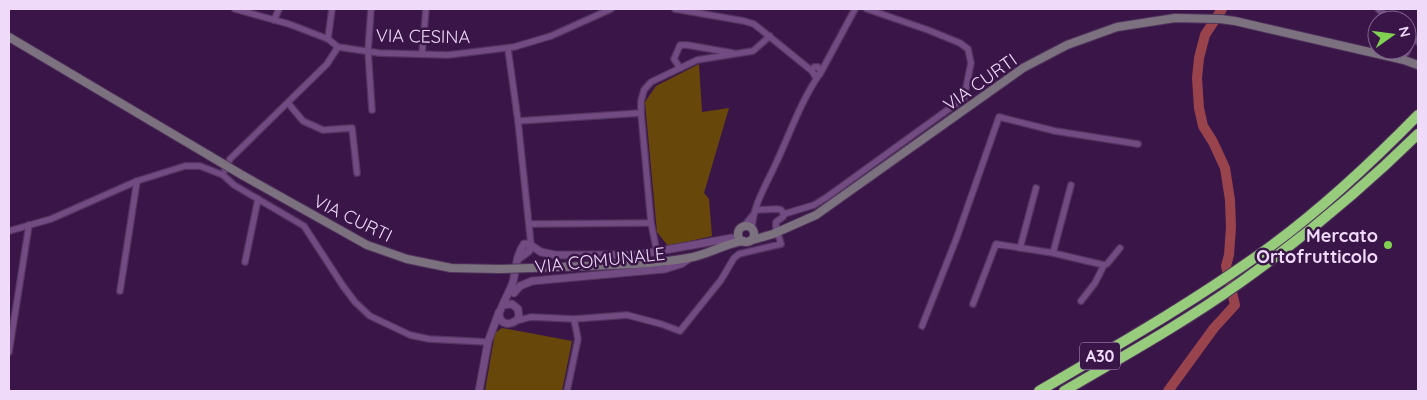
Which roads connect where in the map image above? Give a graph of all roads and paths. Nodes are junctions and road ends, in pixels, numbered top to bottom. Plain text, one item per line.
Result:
1 (235, 9) edge
2 (279, 9) edge
3 (332, 9) edge
4 (426, 9) edge
5 (611, 9) edge
6 (678, 9) edge
7 (855, 9) edge
8 (867, 9) edge
9 (372, 10) edge
10 (274, 20) junction
11 (770, 36) junction
12 (9, 37) edge
13 (328, 39) junction
14 (338, 47) junction
15 (1367, 48) edge
16 (508, 49) junction
17 (368, 51) junction
18 (422, 54) junction
19 (738, 54) junction
20 (680, 68) junction
21 (816, 71) junction
22 (288, 103) junction
23 (372, 110) dead end
24 (641, 112) junction
25 (1418, 115) edge
26 (518, 121) junction
27 (1418, 134) edge
28 (1138, 144) dead end
29 (223, 174) junction
30 (357, 174) dead end
31 (137, 182) junction
32 (1071, 185) dead end
33 (1036, 188) dead end
34 (258, 199) junction
35 (755, 212) junction
36 (784, 214) junction
37 (651, 223) junction
38 (29, 225) junction
39 (528, 226) junction
40 (776, 228) dead end
41 (741, 229) junction
42 (753, 230) junction
43 (9, 231) edge
44 (767, 236) junction
45 (778, 238) dead end
46 (729, 241) junction
47 (746, 241) junction
48 (531, 245) junction
49 (522, 246) junction
50 (1020, 248) junction
51 (1120, 248) dead end
52 (657, 252) junction
53 (1053, 253) junction
54 (518, 258) junction
55 (690, 258) junction
56 (245, 262) dead end
57 (1104, 265) junction
58 (513, 282) junction
59 (120, 291) dead end
60 (514, 293) junction
61 (1081, 301) dead end
62 (973, 304) dead end
63 (501, 309) junction
64 (518, 309) junction
65 (531, 317) junction
66 (574, 319) junction
67 (516, 321) junction
68 (506, 323) junction
69 (922, 326) dead end
70 (493, 328) junction
71 (488, 342) junction
72 (9, 352) edge
73 (479, 391) edge
74 (567, 391) edge
75 (1039, 391) edge
76 (1064, 391) edge

1 - 10 street
2 - 10 street
3 - 13 street
4 - 18 street
5 - 16 street, VIA CESINA
6 - 11 street
7 - 21 street
8 - 36 street
9 - 17 street
10 - 13 street
11 - 19 street
11 - 21 street
12 - 55 main road, VIA CURTI, bridge
13 - 14 street
14 - 17 street, VIA CESINA
14 - 22 street
15 - 44 main road, VIA CURTI
16 - 18 street, VIA CESINA
16 - 26 street
17 - 18 street, VIA CESINA
17 - 23 street
19 - 20 street
19 - 20 street
20 - 24 street
21 - 35 street
22 - 29 street
22 - 30 street
24 - 26 street
24 - 37 street
25 - 75 highway, A30
26 - 39 street
27 - 76 highway, A30
28 - 69 street
29 - 31 street
29 - 34 street
31 - 38 street
31 - 59 street
32 - 53 street
33 - 50 street
34 - 56 street
34 - 71 street
35 - 36 street
35 - 41 street
35 - 42 street
36 - 40 street
37 - 39 street
37 - 52 street
38 - 43 street
38 - 72 street
39 - 48 street
39 - 49 street
41 - 42 main road
41 - 46 main road, VIA CURTI
41 - 47 main road
42 - 44 main road
42 - 47 main road
44 - 47 main road, VIA CURTI
45 - 66 street
46 - 47 main road, VIA CURTI
46 - 52 street, VIA CURTI
46 - 55 main road, VIA CURTI
48 - 49 street, VIA CURTI
48 - 52 street, VIA CURTI
48 - 54 street
49 - 54 street
50 - 53 street
50 - 62 street
51 - 57 street
53 - 57 street
54 - 58 street
55 - 60 street, VIA COMUNALE
57 - 61 street
58 - 60 street, VIA COMUNALE
58 - 63 street, VIA COMUNALE
60 - 64 street, VIA COMUNALE
63 - 64 street
63 - 68 street
63 - 70 street, VIA COMUNALE
64 - 65 street
64 - 67 street, VIA COMUNALE
65 - 66 street
65 - 67 street
66 - 74 street
67 - 68 street
68 - 70 street
70 - 71 street, VIA COMUNALE
71 - 73 street, VIA COMUNALE

